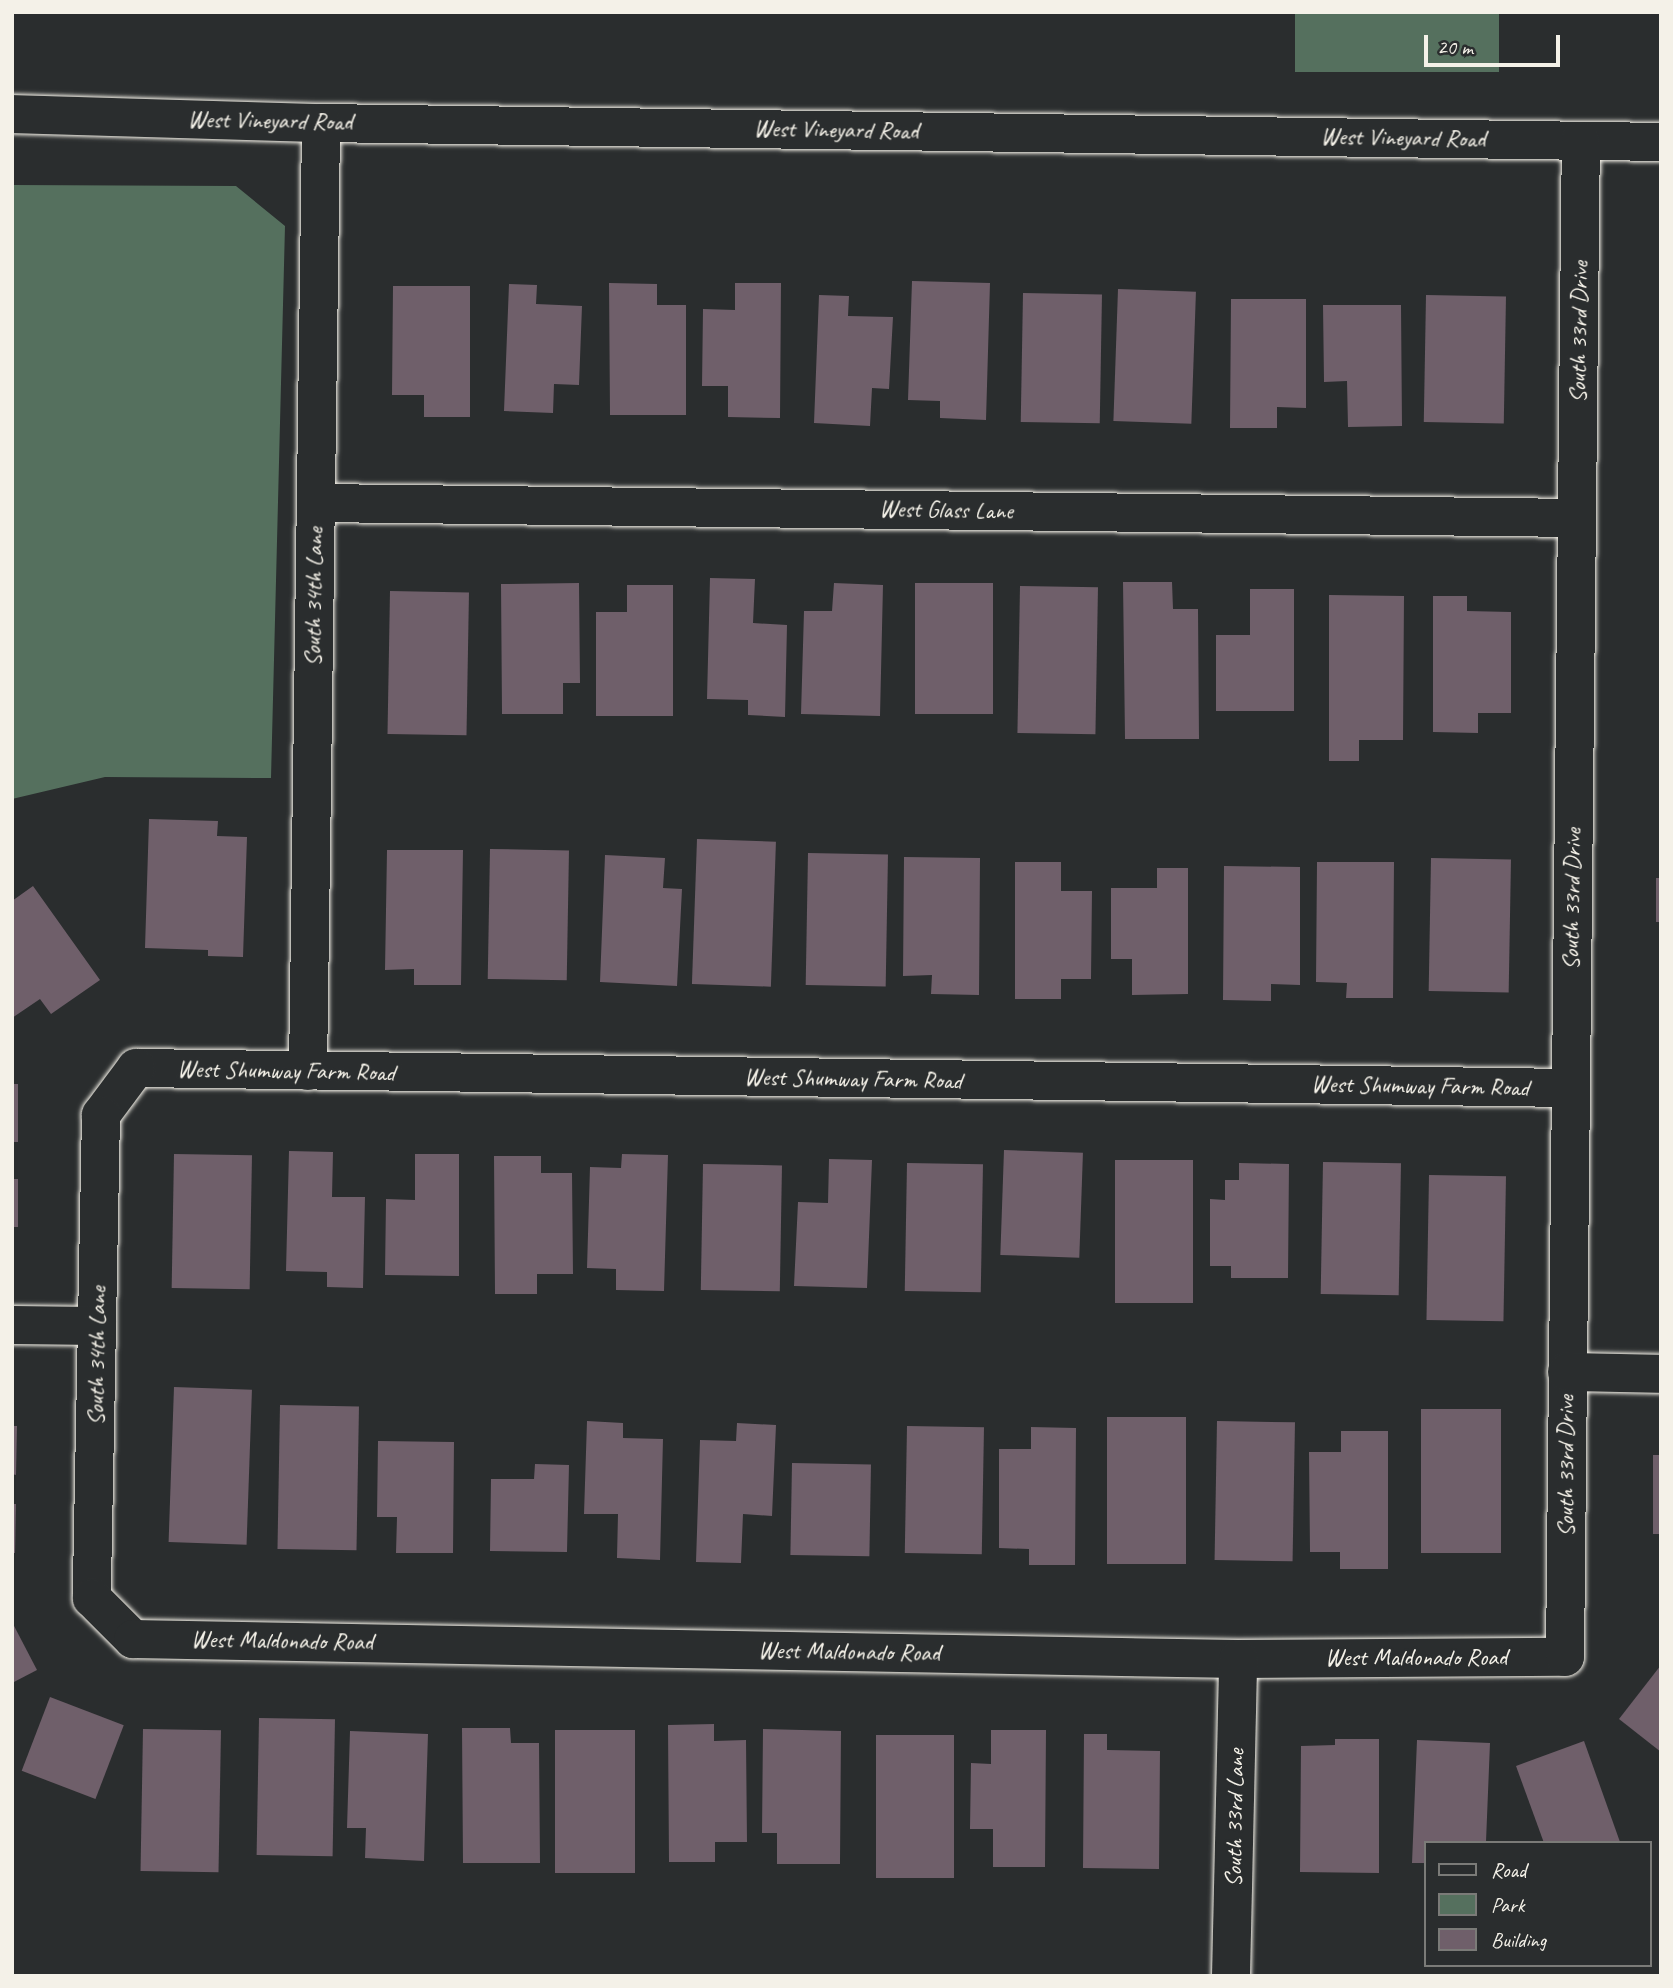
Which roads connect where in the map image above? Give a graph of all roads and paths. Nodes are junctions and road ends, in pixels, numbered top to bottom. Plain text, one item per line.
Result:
1 (12, 114) edge
2 (321, 122) junction
3 (1581, 141) junction
4 (1661, 142) edge
5 (316, 503) junction
6 (1577, 518) junction
7 (136, 1068) joint
8 (307, 1071) junction
9 (1570, 1088) junction
10 (12, 1325) edge
11 (97, 1326) junction
12 (1567, 1372) junction
13 (1661, 1374) edge
14 (133, 1639) joint
15 (1565, 1657) joint
16 (1238, 1659) junction
17 (1231, 1976) edge

1 - 2 street, West Vineyard Road
2 - 3 street, West Vineyard Road
2 - 5 street, South 34th Lane
3 - 4 street, West Vineyard Road
3 - 6 street, South 33rd Drive
5 - 6 street, West Glass Lane
5 - 8 street, South 34th Lane
6 - 9 street, South 33rd Drive
7 - 8 street, West Shumway Farm Road
7 - 11 street, South 34th Lane
8 - 9 street, West Shumway Farm Road
9 - 12 street, South 33rd Drive
10 - 11 street
11 - 14 street, South 34th Lane
12 - 13 street
12 - 15 street, South 33rd Drive
14 - 16 street, West Maldonado Road
15 - 16 street, West Maldonado Road
16 - 17 street, South 33rd Lane

